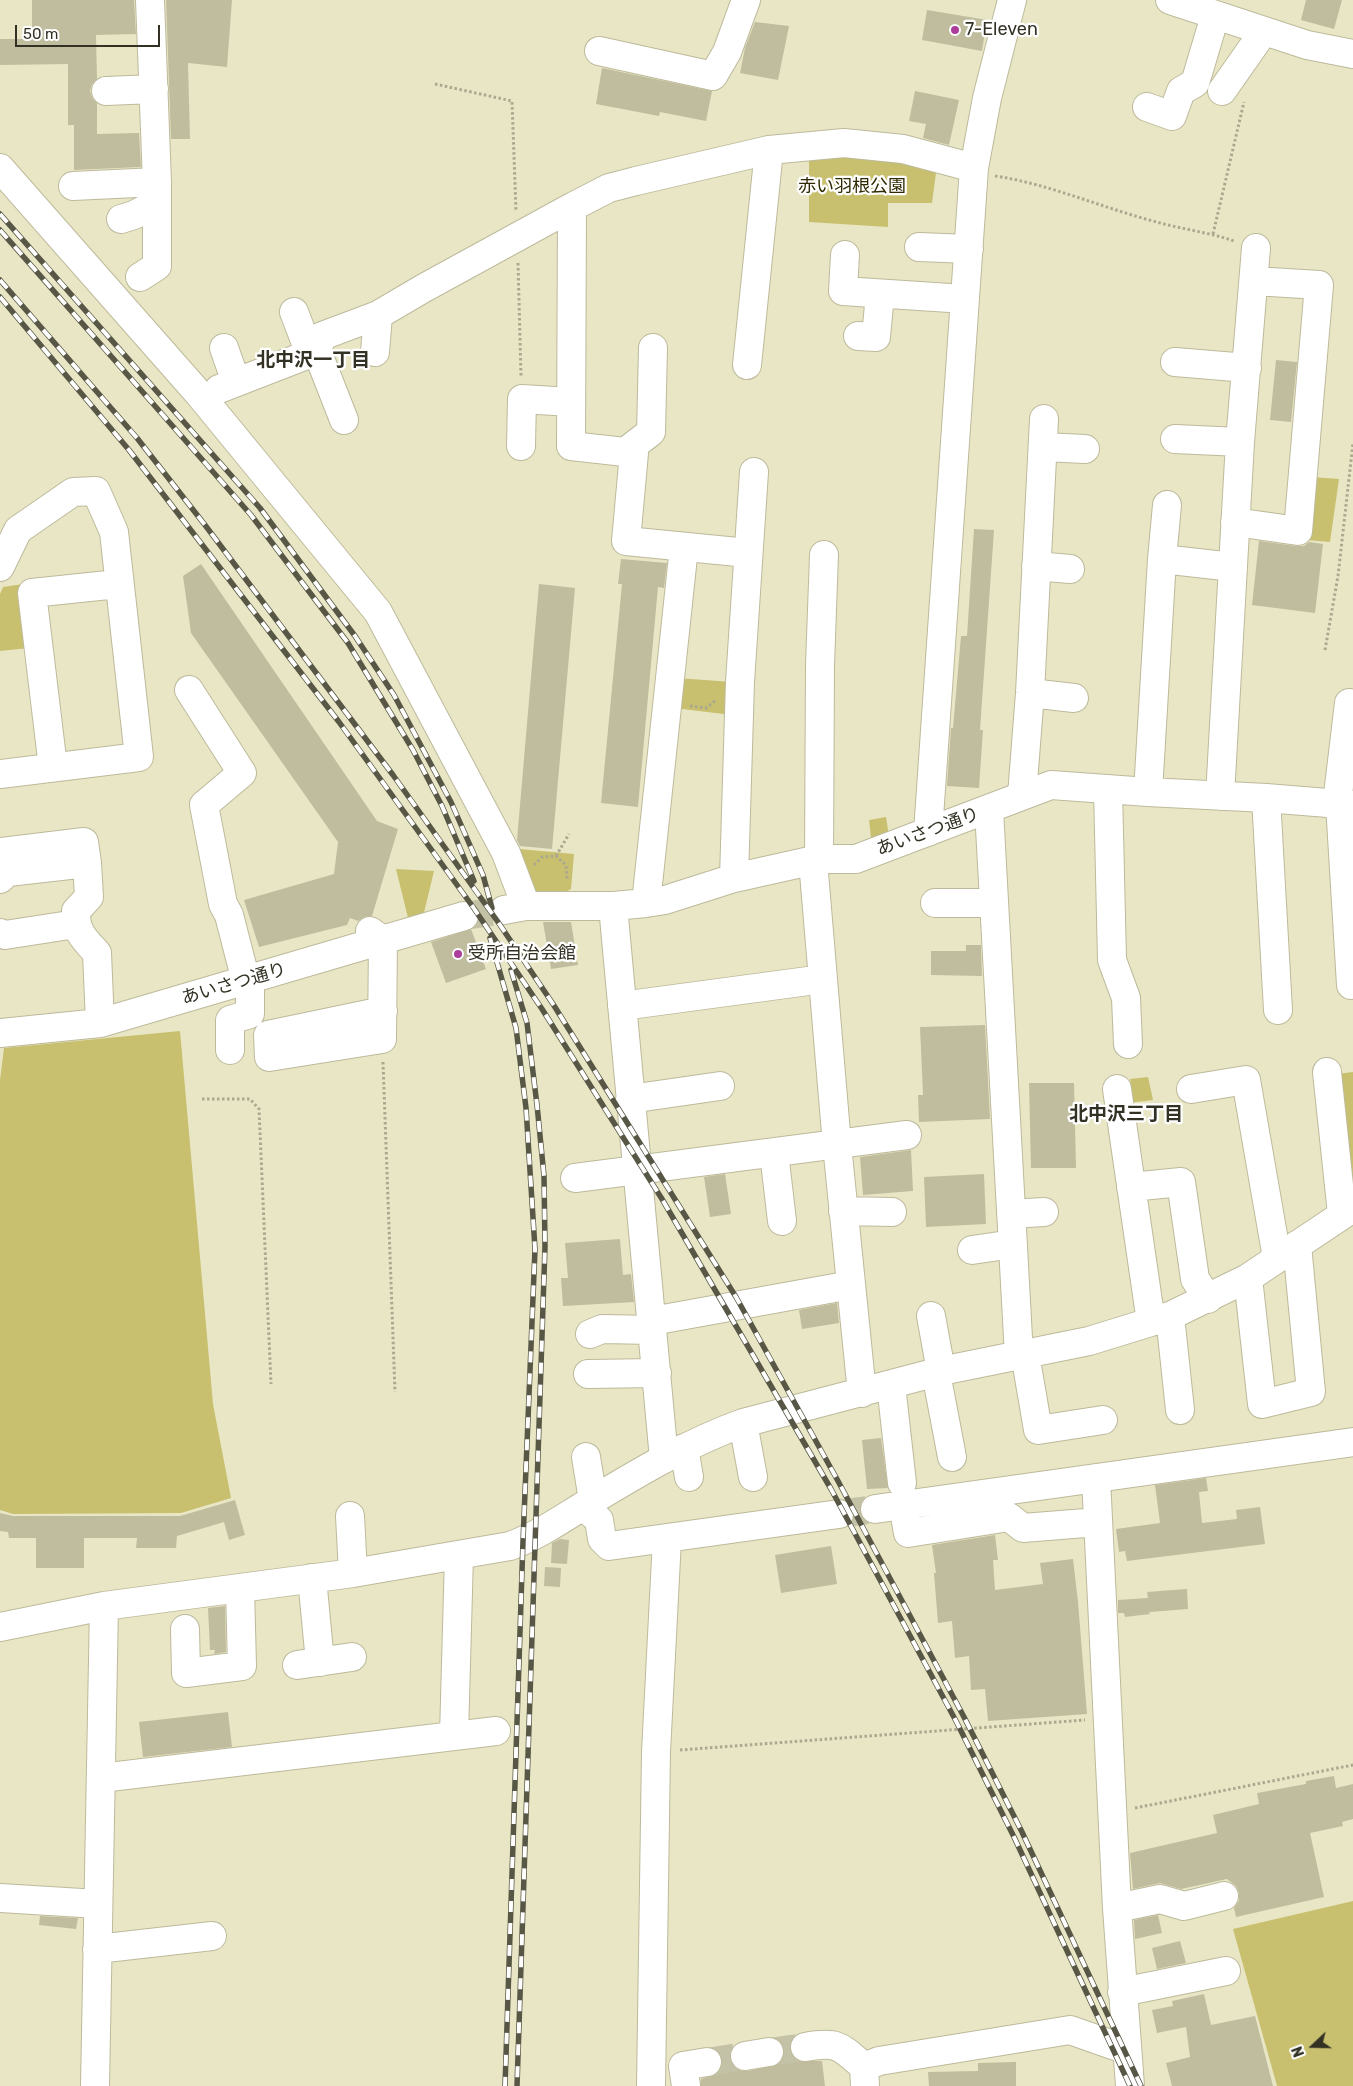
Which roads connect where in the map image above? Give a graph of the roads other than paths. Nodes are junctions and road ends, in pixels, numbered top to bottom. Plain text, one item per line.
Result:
1 (150, 0) edge
2 (746, 0) edge
3 (1012, 0) edge
4 (1170, 0) edge
5 (1216, 16) junction
6 (1264, 31) junction
7 (599, 51) dead end
8 (1353, 54) edge
9 (1195, 83) junction
10 (154, 89) junction
11 (106, 91) dead end
12 (1147, 107) dead end
13 (769, 150) junction
14 (0, 168) edge
15 (974, 168) junction
16 (73, 186) dead end
17 (157, 192) junction
18 (572, 207) junction
19 (121, 219) dead end
20 (918, 247) dead end
21 (1256, 248) road end
22 (969, 249) junction
23 (845, 255) dead end
24 (140, 278) dead end
25 (1254, 280) junction
26 (880, 294) junction
27 (965, 299) junction
28 (294, 312) dead end
29 (378, 315) junction
30 (858, 336) dead end
31 (224, 348) dead end
32 (652, 348) dead end
33 (313, 352) junction
34 (375, 352) dead end
35 (1176, 362) dead end
36 (747, 365) dead end
37 (1247, 368) junction
38 (571, 402) junction
39 (1044, 419) dead end
40 (344, 420) dead end
41 (1175, 439) dead end
42 (1240, 442) junction
43 (521, 446) dead end
44 (1043, 447) junction
45 (1085, 449) dead end
46 (625, 452) junction
47 (754, 472) dead end
48 (1167, 506) dead end
49 (1236, 522) junction
50 (684, 547) junction
51 (748, 553) junction
52 (824, 555) dead end
53 (1162, 559) junction
54 (1036, 566) junction
55 (1233, 567) junction
56 (0, 568) edge
57 (1070, 569) dead end
58 (118, 584) junction
59 (190, 690) dead end
60 (1030, 694) junction
61 (1074, 698) dead end
62 (1349, 703) dead end
63 (53, 767) junction
64 (0, 774) edge
65 (1108, 789) junction
66 (1148, 792) junction
67 (1022, 795) junction
68 (1220, 796) junction
69 (1266, 798) junction
70 (1343, 804) edge
71 (989, 810) junction
72 (928, 832) junction
73 (816, 860) junction
74 (3, 864) edge
75 (734, 878) junction
76 (646, 903) junction
77 (935, 903) dead end
78 (994, 903) junction
79 (613, 906) junction
80 (464, 916) tunnel mouth
81 (76, 924) junction
82 (0, 933) edge
83 (383, 940) junction
84 (823, 979) junction
85 (246, 981) junction
86 (1351, 985) dead end
87 (622, 1006) junction
88 (1278, 1010) dead end
89 (383, 1011) junction
90 (100, 1023) junction
91 (0, 1033) edge
92 (1128, 1044) dead end
93 (230, 1050) dead end
94 (1327, 1072) dead end
95 (720, 1086) dead end
96 (1117, 1089) dead end
97 (1191, 1089) dead end
98 (630, 1099) junction
99 (908, 1135) dead end
100 (837, 1144) junction
101 (774, 1153) junction
102 (637, 1172) junction
103 (575, 1178) dead end
104 (1131, 1187) junction
105 (843, 1211) junction
106 (1347, 1211) edge
107 (892, 1212) dead end
108 (1044, 1212) dead end
109 (1011, 1214) junction
110 (782, 1222) dead end
111 (1013, 1244) junction
112 (972, 1250) dead end
113 (1287, 1252) junction
114 (1248, 1278) junction
115 (851, 1285) junction
116 (1208, 1299) junction
117 (931, 1316) dead end
118 (1161, 1319) junction
119 (653, 1325) junction
120 (590, 1334) dead end
121 (1022, 1355) junction
122 (938, 1372) junction
123 (657, 1373) junction
124 (588, 1374) dead end
125 (891, 1385) junction
126 (862, 1393) junction
127 (1180, 1410) dead end
128 (1103, 1420) dead end
129 (743, 1423) junction
130 (1353, 1442) edge
131 (674, 1454) junction
132 (586, 1457) dead end
133 (952, 1457) dead end
134 (689, 1477) dead end
135 (753, 1477) dead end
136 (1096, 1478) junction
137 (903, 1494) junction
138 (588, 1503) junction
139 (875, 1508) tunnel mouth
140 (839, 1514) tunnel mouth
141 (350, 1516) dead end
142 (1098, 1522) junction
143 (667, 1539) junction
144 (459, 1555) junction
145 (353, 1573) junction
146 (312, 1578) junction
147 (240, 1588) junction
148 (104, 1606) junction
149 (0, 1627) edge
150 (185, 1629) dead end
151 (352, 1657) dead end
152 (496, 1731) dead end
153 (454, 1736) junction
154 (101, 1778) junction
155 (1224, 1896) dead end
156 (0, 1898) edge
157 (98, 1904) junction
158 (1116, 1908) junction
159 (212, 1936) dead end
160 (97, 1948) junction
161 (1226, 1972) dead end
162 (1122, 1992) junction
163 (805, 2047) tunnel mouth
164 (1127, 2050) junction
165 (692, 2071) tunnel mouth
166 (869, 2071) edge
167 (651, 2077) edge
168 (95, 2086) edge
169 (1130, 2086) edge

1 - 10 street
2 - 7 street
3 - 15 street
4 - 5 street
5 - 6 street
5 - 9 street
6 - 8 street
6 - 9 street
9 - 12 street
10 - 11 street
10 - 17 street
13 - 15 street
13 - 18 street
13 - 36 street
14 - 79 street, あいさつ通り
15 - 22 street
16 - 17 street
17 - 19 street
17 - 24 street
18 - 29 street
18 - 38 street
20 - 22 street
21 - 25 street
22 - 27 street
23 - 26 street
25 - 37 street
25 - 49 street
26 - 27 street
26 - 30 street
27 - 72 street
28 - 33 street
29 - 33 street
29 - 34 street
31 - 33 street
32 - 46 street
33 - 40 street
35 - 37 street
37 - 42 street
38 - 43 street
38 - 46 street
39 - 44 street
41 - 42 street
42 - 49 street
44 - 45 street
44 - 54 street
46 - 50 street
47 - 51 street
48 - 53 street
49 - 55 street
50 - 51 street
50 - 76 street
51 - 75 street
52 - 73 street
53 - 55 street
53 - 66 street
54 - 57 street
54 - 60 street
55 - 68 street
56 - 58 street
58 - 63 street
58 - 63 street
59 - 85 street
60 - 61 street
60 - 67 street
62 - 70 street
63 - 64 street
65 - 66 street, あいさつ通り
65 - 67 street, あいさつ通り
65 - 92 street
66 - 68 street, あいさつ通り
67 - 71 street, あいさつ通り
68 - 69 street, あいさつ通り
69 - 70 street, あいさつ通り
69 - 88 street
70 - 86 street
71 - 72 street, あいさつ通り
71 - 78 street
72 - 73 street, あいさつ通り
73 - 75 street, あいさつ通り
73 - 84 street
74 - 81 street
75 - 76 street, あいさつ通り
76 - 79 street, あいさつ通り
77 - 78 street
78 - 109 street
79 - 87 street
80 - 83 street, あいさつ通り
81 - 82 street
81 - 90 street
83 - 85 street, あいさつ通り
83 - 89 street
84 - 87 street
84 - 100 street
85 - 90 street, あいさつ通り
85 - 93 street
87 - 98 street
89 - 89 street
90 - 91 street, あいさつ通り
94 - 106 street
95 - 98 street
96 - 104 street
97 - 113 street
98 - 102 street
99 - 100 street
100 - 101 street
100 - 105 street
101 - 102 street
101 - 110 street
102 - 103 street
102 - 119 street
104 - 116 street
104 - 118 street
105 - 107 street
105 - 115 street
106 - 113 street
108 - 109 street
109 - 111 street
111 - 112 street
111 - 121 street
113 - 114 street
113 - 114 street
114 - 116 street
115 - 119 street
115 - 126 street
116 - 118 street
117 - 122 street
118 - 121 street
118 - 127 street
119 - 120 street
119 - 123 street
121 - 122 street
121 - 128 street
122 - 125 street
122 - 133 street
123 - 124 street
123 - 131 street
125 - 126 street
125 - 137 street
126 - 129 street
129 - 131 street
129 - 135 street
130 - 136 street
131 - 134 street
131 - 138 street
132 - 138 street
136 - 137 street
136 - 142 street
137 - 139 street
137 - 142 street
138 - 143 street
138 - 144 street
140 - 143 street
141 - 145 street
142 - 158 street
143 - 167 street
144 - 145 street
144 - 153 street
145 - 146 street
146 - 147 street
146 - 151 street
147 - 148 street
147 - 150 street
148 - 149 street
148 - 154 street
152 - 153 street
153 - 154 street
154 - 157 street
155 - 158 street
156 - 157 street
157 - 160 street
158 - 162 street
159 - 160 street
160 - 168 street
161 - 162 street
162 - 164 street
163 - 166 street
164 - 166 street
164 - 169 street
165 - 167 street

